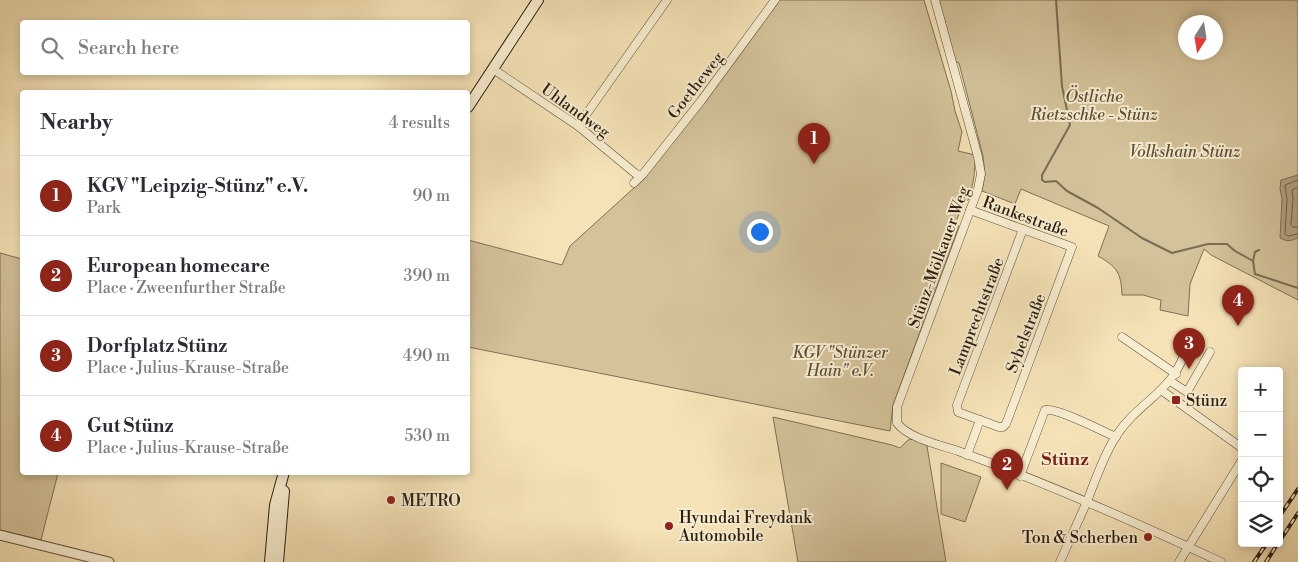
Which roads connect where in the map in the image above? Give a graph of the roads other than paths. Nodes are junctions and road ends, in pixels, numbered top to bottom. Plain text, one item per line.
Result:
1 (538, 0) edge
2 (667, 0) edge
3 (935, 0) edge
4 (771, 1) edge
5 (494, 69) junction
6 (470, 104) edge
7 (578, 126) junction
8 (640, 176) junction
9 (634, 183) dead end
10 (970, 210) junction
11 (1024, 229) junction
12 (1072, 248) joint
13 (1122, 337) dead end
14 (1188, 341) dead end
15 (1210, 352) dead end
16 (1176, 374) junction
17 (1170, 381) junction
18 (1161, 390) junction
19 (980, 420) junction
20 (1116, 437) junction
21 (1238, 445) edge
22 (967, 455) junction
23 (1238, 466) edge
24 (283, 475) edge
25 (284, 475) edge
26 (1020, 476) junction
27 (1087, 502) junction
28 (0, 535) edge
29 (1188, 547) junction
30 (109, 562) edge
31 (270, 562) edge
32 (278, 562) edge
33 (1060, 562) edge
34 (1179, 562) edge
35 (1221, 562) edge

1 - 5 main road
2 - 7 street
3 - 10 street, Stünz-Mölkauer Weg
4 - 8 street, Goetheweg
5 - 6 main road
5 - 7 street, Uhlandweg
7 - 8 street, Uhlandweg
8 - 9 street, Goetheweg
10 - 11 street, Rankestraße
10 - 22 street, Stünz-Mölkauer Weg
11 - 12 street, Rankestraße
11 - 19 street, Lamprechtstraße
12 - 19 street, Sybelstraße
13 - 16 street
14 - 16 street
15 - 17 street
16 - 17 street
17 - 18 street
18 - 20 street
18 - 21 street
19 - 22 street
20 - 26 street
20 - 27 street
22 - 26 street
23 - 29 street
24 - 31 main road
25 - 32 main road
26 - 27 street
27 - 29 street
27 - 33 street
28 - 30 street
29 - 34 street
29 - 35 street

